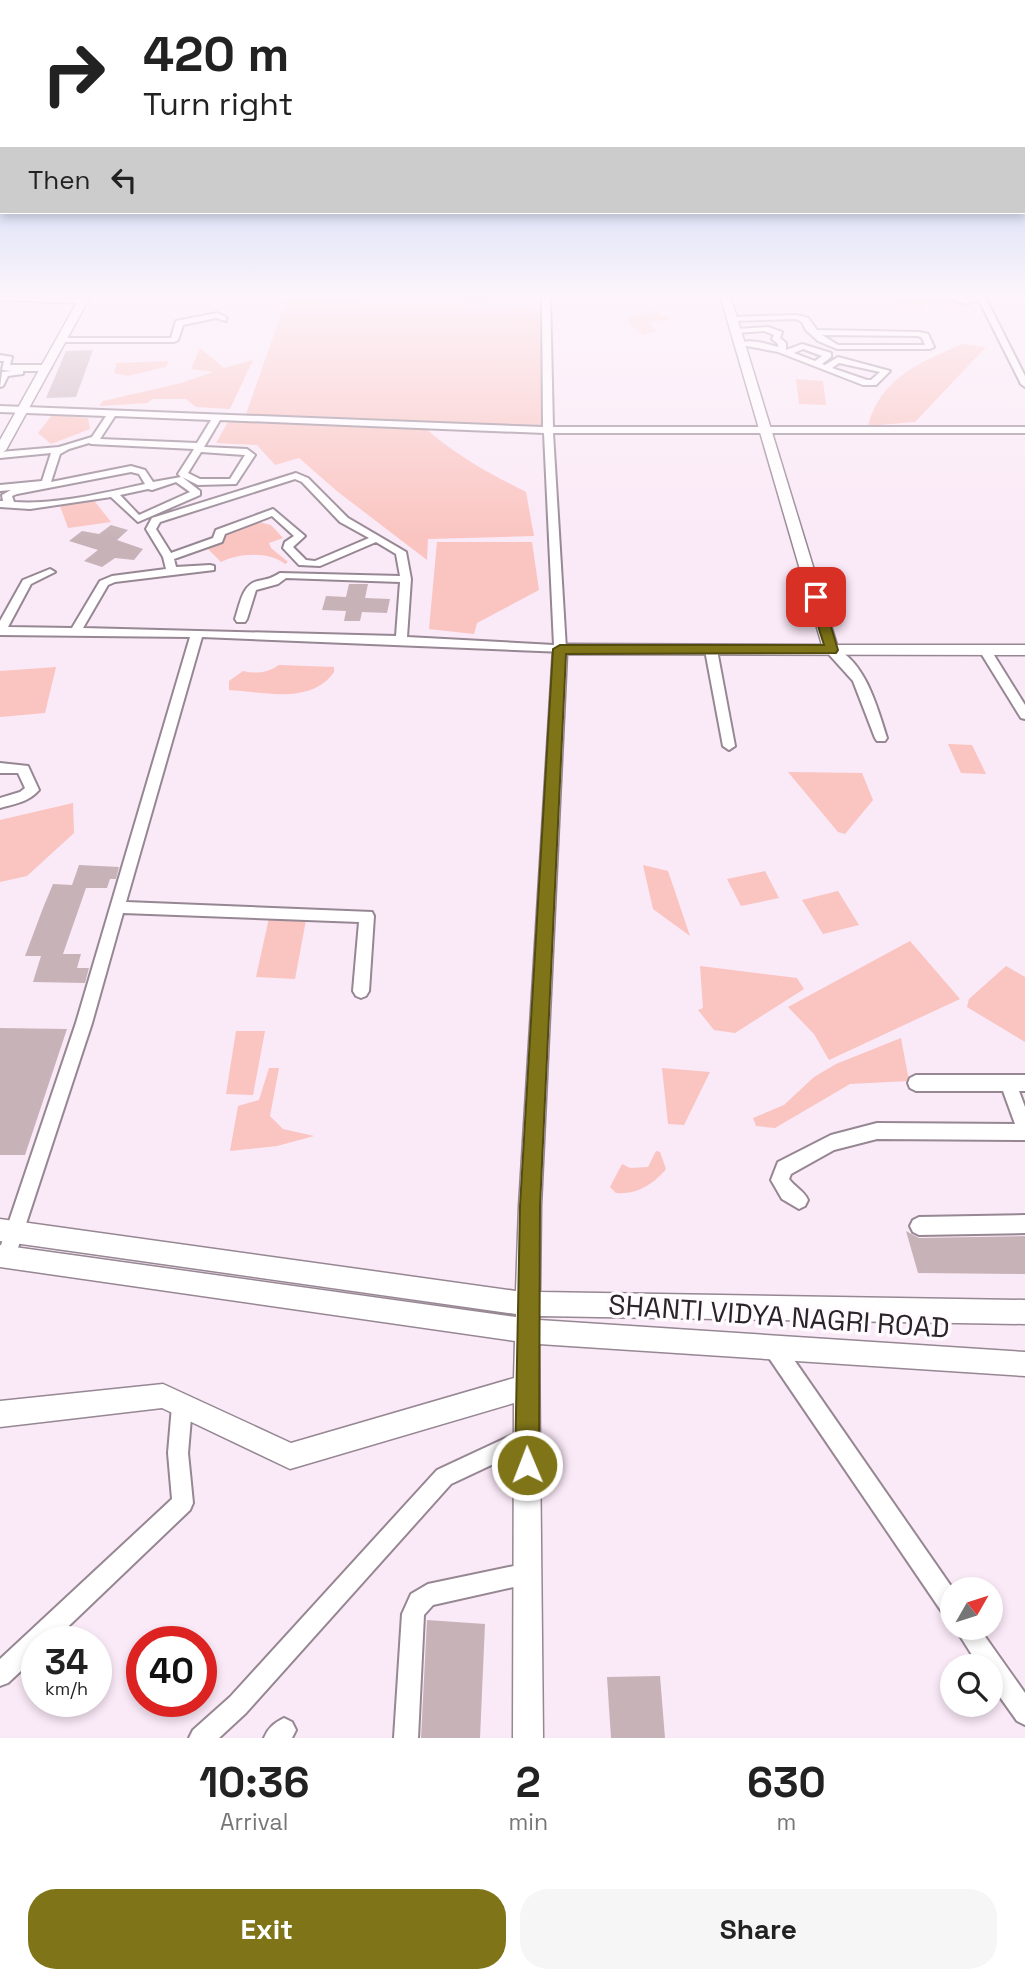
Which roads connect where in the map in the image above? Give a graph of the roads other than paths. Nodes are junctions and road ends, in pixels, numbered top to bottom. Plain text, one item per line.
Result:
1 (43, 376) edge
2 (547, 376) edge
3 (750, 376) edge
4 (848, 376) edge
5 (879, 376) edge
6 (28, 404) junction
7 (0, 407) edge
8 (113, 412) junction
9 (218, 416) junction
10 (548, 430) junction
11 (766, 430) junction
12 (1025, 430) edge
13 (91, 441) junction
14 (199, 447) junction
15 (59, 450) junction
16 (0, 453) edge
17 (79, 480) junction
18 (152, 487) junction
19 (0, 488) edge
20 (113, 494) junction
21 (83, 497) junction
22 (5, 504) edge
23 (378, 538) junction
24 (168, 557) junction
25 (210, 568) dead end
26 (172, 571) junction
27 (50, 572) dead end
28 (406, 579) junction
29 (241, 619) dead end
30 (0, 631) edge
31 (75, 632) junction
32 (197, 633) junction
33 (401, 640) junction
34 (560, 649) junction
35 (711, 650) junction
36 (831, 650) junction
37 (985, 650) junction
38 (1025, 650) edge
39 (1009, 686) junction
40 (1023, 686) dead end
41 (1025, 715) edge
42 (881, 738) dead end
43 (729, 746) dead end
44 (0, 768) edge
45 (0, 803) edge
46 (116, 907) junction
47 (361, 991) dead end
48 (916, 1083) dead end
49 (1017, 1083) edge
50 (1024, 1126) edge
51 (799, 1200) dead end
52 (1025, 1224) edge
53 (919, 1226) dead end
54 (7, 1231) edge
55 (3, 1256) edge
56 (311, 1273) junction
57 (416, 1288) junction
58 (307, 1300) junction
59 (528, 1304) junction
60 (1025, 1312) edge
61 (412, 1315) junction
62 (529, 1331) junction
63 (774, 1348) junction
64 (1025, 1364) edge
65 (526, 1387) junction
66 (182, 1405) junction
67 (0, 1414) edge
68 (527, 1438) junction
69 (528, 1574) junction
70 (940, 1590) edge
71 (974, 1640) edge
72 (0, 1675) edge
73 (1025, 1713) edge
74 (404, 1736) edge
75 (201, 1738) edge
76 (528, 1738) edge

1 - 6 street
2 - 10 street
3 - 11 street
4 - 5 street
6 - 7 street
6 - 8 street
6 - 16 street
8 - 9 street
8 - 13 street
9 - 10 street
9 - 14 street
10 - 11 street
10 - 34 street
11 - 12 street
11 - 36 street
13 - 14 street
13 - 15 street
14 - 14 street
15 - 16 street
15 - 19 street
17 - 18 street
17 - 21 street
17 - 22 street
18 - 20 street
18 - 20 street
20 - 21 street
21 - 22 street
23 - 24 street
23 - 24 street
23 - 28 street
24 - 26 street
25 - 26 street
26 - 31 street
27 - 30 street
28 - 29 street
28 - 33 street
30 - 31 street
31 - 32 street
32 - 33 street
32 - 46 street
33 - 34 street
34 - 35 street
34 - 59 street
35 - 36 street
35 - 43 street
36 - 37 street
36 - 42 street
37 - 38 street
37 - 39 street
39 - 40 street
39 - 41 street
44 - 45 street
46 - 47 street
46 - 54 street
48 - 49 street
49 - 50 street
50 - 51 street
52 - 53 street
54 - 55 street
54 - 56 street, SHANTI VIDYA NAGRI ROAD
55 - 58 street, SHANTI VIDYA NAGRI ROAD
56 - 57 street, SHANTI VIDYA NAGRI ROAD
56 - 58 street
57 - 59 street, SHANTI VIDYA NAGRI ROAD
57 - 61 street
58 - 61 street, SHANTI VIDYA NAGRI ROAD
59 - 60 street, SHANTI VIDYA NAGRI ROAD
59 - 62 street
61 - 62 street, SHANTI VIDYA NAGRI ROAD
62 - 63 street, SHANTI VIDYA NAGRI ROAD
62 - 65 street
63 - 64 street, SHANTI VIDYA NAGRI ROAD
63 - 70 street
65 - 66 street
65 - 68 street
66 - 67 street
66 - 72 street
68 - 69 street
68 - 75 street
69 - 74 street
69 - 76 street
71 - 73 street

